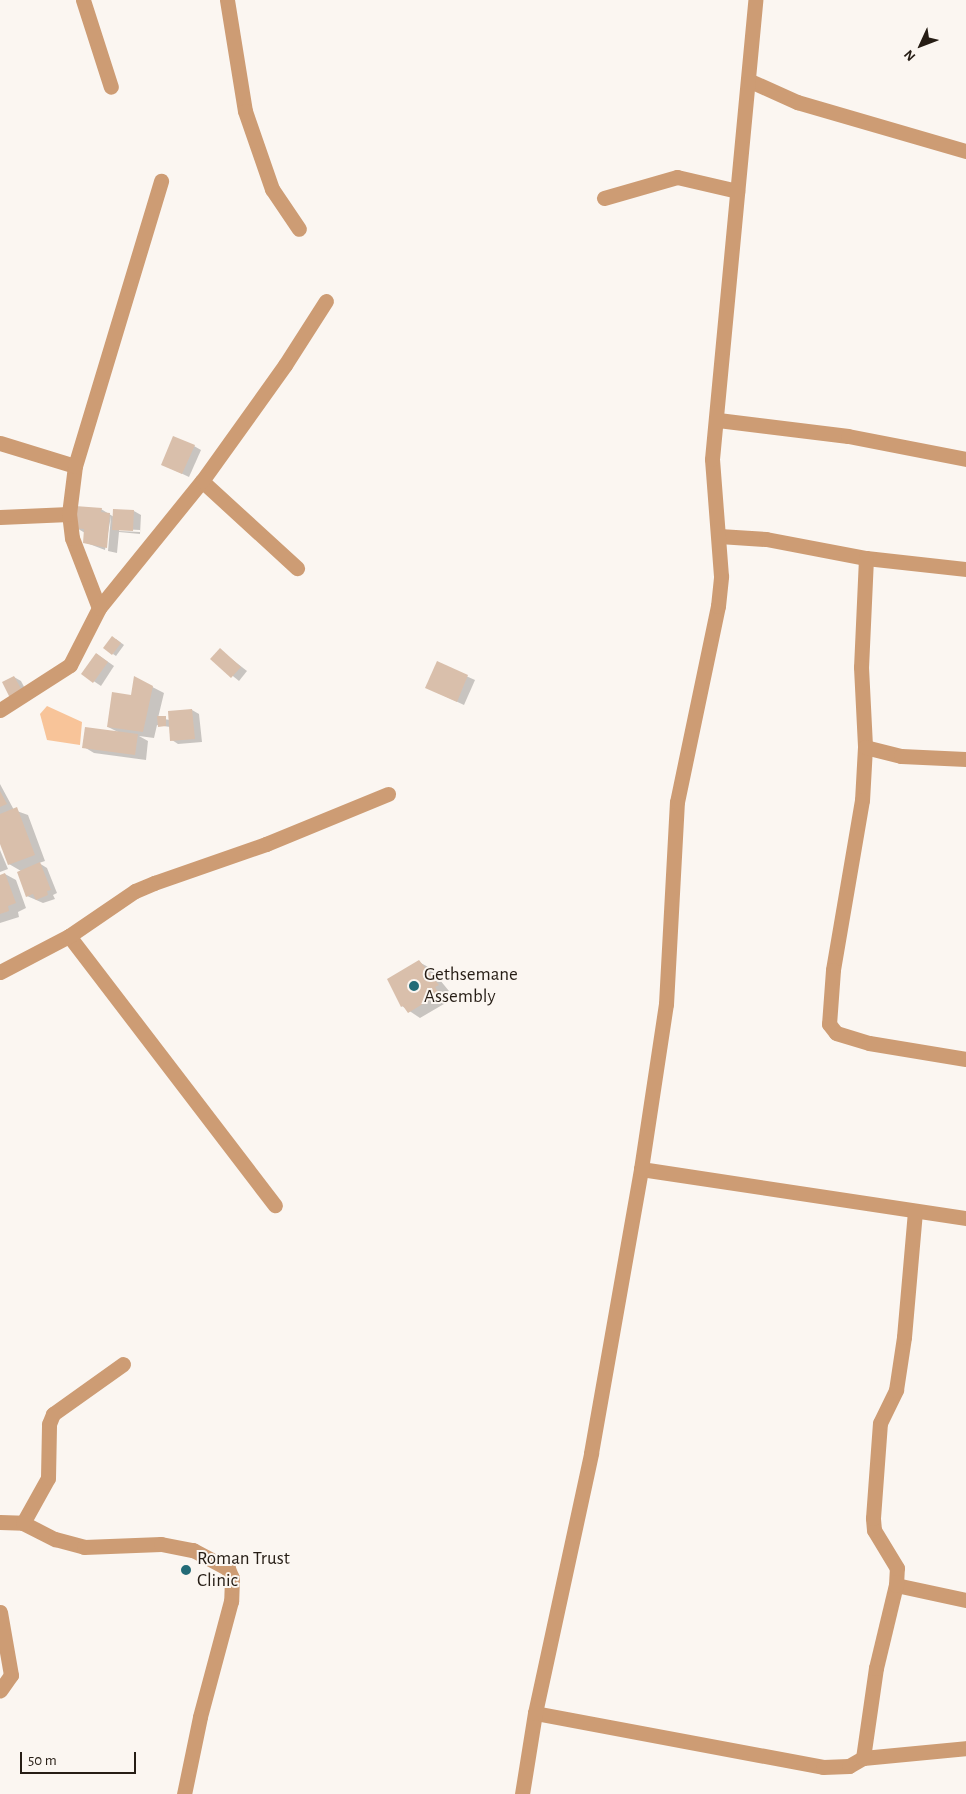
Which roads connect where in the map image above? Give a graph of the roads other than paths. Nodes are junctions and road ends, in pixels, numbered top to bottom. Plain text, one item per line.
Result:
1 (83, 0) edge
2 (227, 0) edge
3 (755, 0) edge
4 (748, 80) junction
5 (111, 87) dead end
6 (966, 151) edge
7 (161, 181) dead end
8 (737, 191) junction
9 (604, 198) dead end
10 (299, 229) dead end
11 (326, 301) dead end
12 (718, 420) junction
13 (0, 444) edge
14 (966, 459) edge
15 (75, 466) junction
16 (202, 481) junction
17 (69, 514) junction
18 (0, 517) edge
19 (719, 536) junction
20 (866, 558) junction
21 (297, 568) dead end
22 (966, 569) edge
23 (99, 608) junction
24 (0, 710) edge
25 (865, 747) junction
26 (966, 759) edge
27 (388, 794) dead end
28 (69, 936) junction
29 (0, 972) edge
30 (966, 1059) edge
31 (641, 1169) junction
32 (275, 1205) dead end
33 (915, 1211) junction
34 (966, 1218) edge
35 (123, 1364) dead end
36 (0, 1522) edge
37 (23, 1523) junction
38 (896, 1585) junction
39 (966, 1600) edge
40 (0, 1612) edge
41 (0, 1691) edge
42 (535, 1713) junction
43 (966, 1748) edge
44 (863, 1758) junction
45 (184, 1794) edge
46 (522, 1794) edge

1 - 5 street
2 - 10 street
3 - 4 street
4 - 6 street
4 - 8 street
7 - 15 street
8 - 9 street
8 - 12 street
11 - 16 street
12 - 14 street
12 - 19 street
13 - 15 street
15 - 17 street
16 - 21 street
16 - 23 street
17 - 18 street
17 - 23 street
19 - 20 street
19 - 31 street
20 - 22 street
20 - 25 street
23 - 24 street
25 - 26 street
25 - 30 street
27 - 28 street
28 - 29 street
28 - 32 street
31 - 33 street
31 - 42 street
33 - 34 street
33 - 38 street
35 - 37 street
36 - 37 street
37 - 45 street
38 - 39 street
38 - 44 street
40 - 41 street
42 - 44 street
42 - 46 street
43 - 44 street

